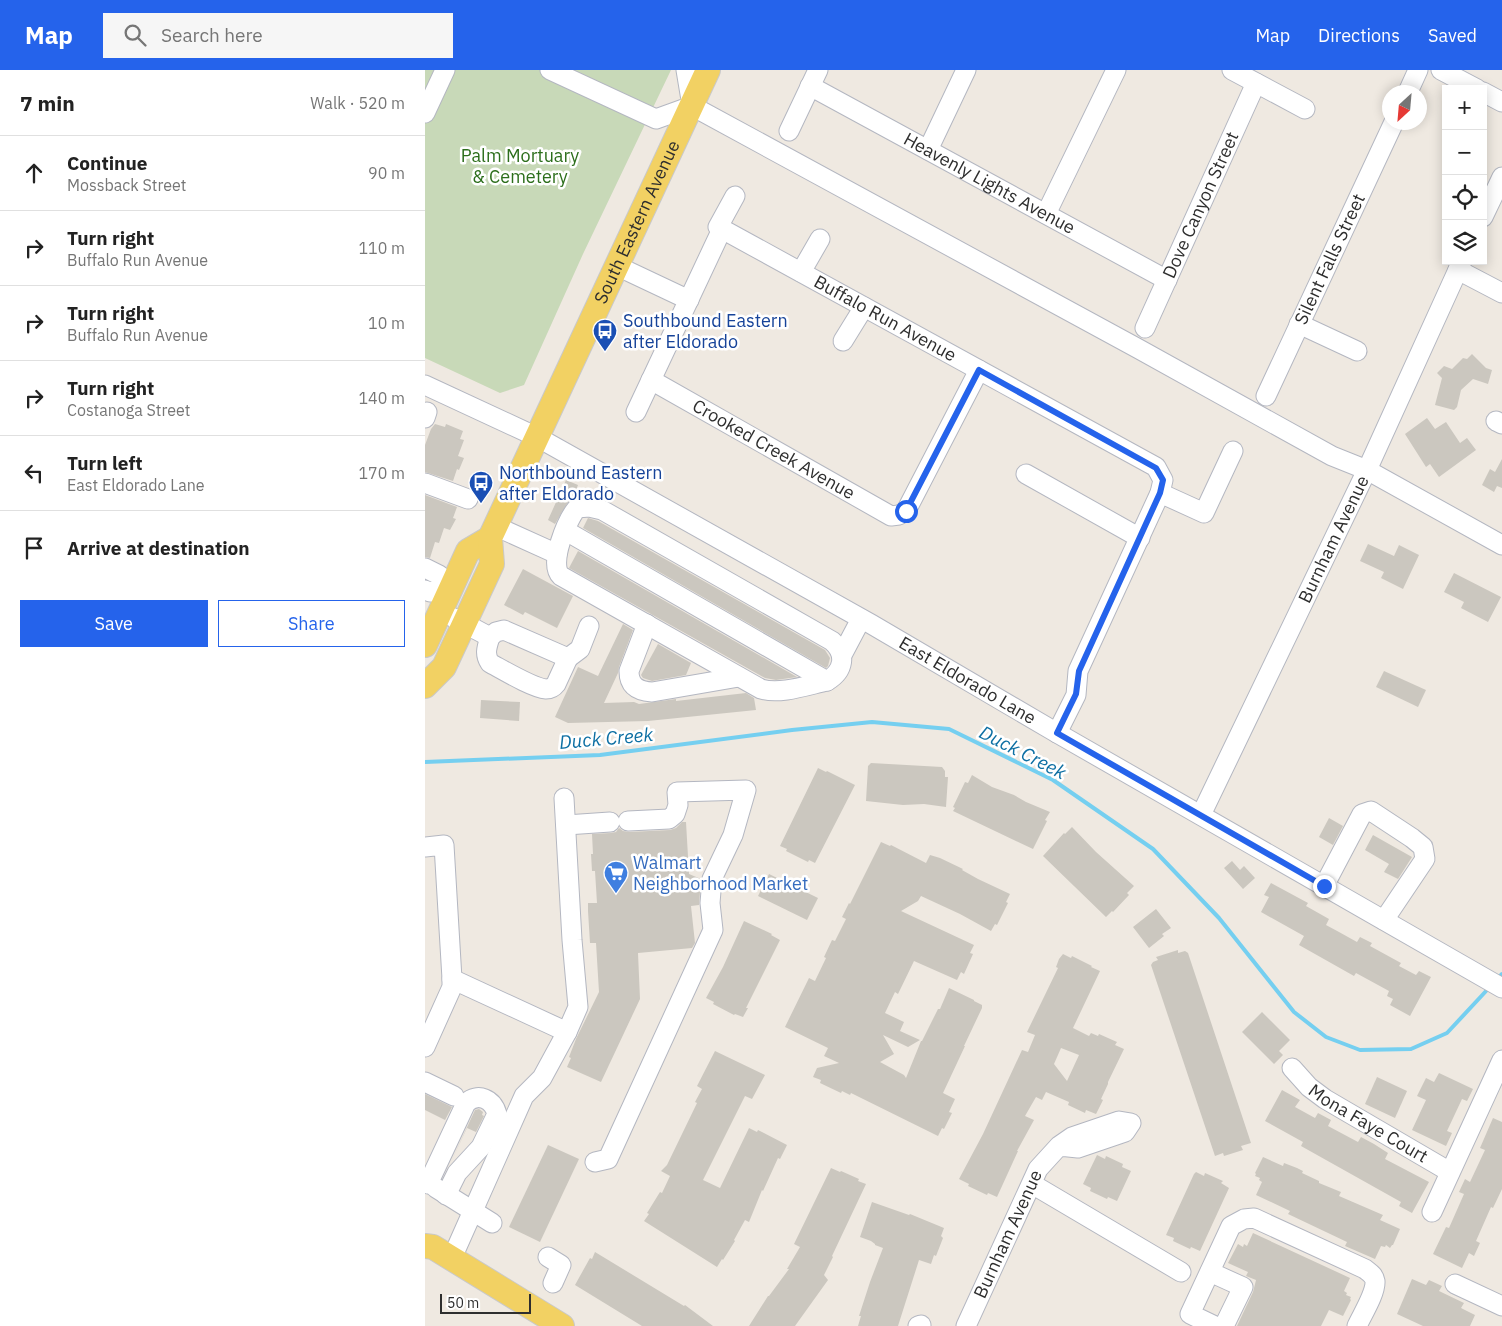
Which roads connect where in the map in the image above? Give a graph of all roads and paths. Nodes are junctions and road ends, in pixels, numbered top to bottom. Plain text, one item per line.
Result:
1 (550, 70) edge
2 (687, 70) edge
3 (708, 70) edge
4 (966, 70) edge
5 (1116, 70) edge
6 (1232, 70) edge
7 (1418, 70) edge
8 (1441, 70) edge
9 (443, 71) edge
10 (815, 78) edge
11 (1256, 83) junction
12 (1411, 85) edge
13 (1469, 85) edge
14 (1487, 94) edge
15 (1502, 102) edge
16 (692, 106) junction
17 (1305, 109) dead end
18 (425, 114) edge
19 (1390, 130) edge
20 (789, 131) dead end
21 (928, 150) junction
22 (1502, 176) edge
23 (735, 196) dead end
24 (1487, 208) edge
25 (1046, 214) junction
26 (722, 229) junction
27 (820, 239) dead end
28 (617, 266) junction
29 (1460, 266) edge
30 (801, 272) junction
31 (1167, 280) junction
32 (1502, 293) edge
33 (689, 300) junction
34 (864, 307) junction
35 (1299, 324) junction
36 (1145, 328) dead end
37 (843, 341) dead end
38 (1357, 351) dead end
39 (979, 370) junction
40 (651, 380) junction
41 (425, 385) edge
42 (1266, 396) dead end
43 (636, 412) dead end
44 (537, 437) junction
45 (1233, 451) dead end
46 (1367, 470) junction
47 (1026, 474) dead end
48 (425, 483) edge
49 (1160, 493) junction
50 (468, 499) dead end
51 (565, 531) junction
52 (492, 532) junction
53 (1139, 538) junction
54 (1502, 545) edge
55 (557, 554) junction
56 (425, 568) edge
57 (452, 587) junction
58 (425, 590) edge
59 (861, 619) junction
60 (459, 621) junction
61 (647, 624) junction
62 (589, 626) dead end
63 (490, 637) junction
64 (425, 645) edge
65 (842, 655) junction
66 (568, 658) junction
67 (739, 677) junction
68 (827, 681) junction
69 (425, 686) edge
70 (1057, 733) junction
71 (564, 798) dead end
72 (1201, 815) junction
73 (566, 825) junction
74 (425, 847) edge
75 (1324, 886) junction
76 (1384, 920) junction
77 (452, 979) junction
78 (1502, 988) edge
79 (567, 1032) junction
80 (426, 1043) edge
81 (1502, 1060) edge
82 (1292, 1068) dead end
83 (425, 1082) edge
84 (454, 1096) dead end
85 (1059, 1146) dead end
86 (595, 1162) dead end
87 (1450, 1172) junction
88 (427, 1183) edge
89 (1032, 1184) junction
90 (447, 1195) junction
91 (472, 1210) junction
92 (1432, 1212) dead end
93 (492, 1223) dead end
94 (432, 1248) edge
95 (548, 1257) dead end
96 (1181, 1272) dead end
97 (1210, 1272) junction
98 (553, 1283) dead end
99 (1455, 1284) dead end
100 (1502, 1306) edge
101 (562, 1326) edge
102 (966, 1326) edge
103 (1215, 1326) edge
104 (1224, 1326) edge
105 (1357, 1326) edge

1 - 16 street
2 - 16 street
3 - 16 main road, South Eastern Avenue
4 - 21 street
5 - 25 street
6 - 11 street
7 - 12 street
8 - 13 street
9 - 18 street
10 - 20 street
10 - 21 street, Heavenly Lights Avenue
11 - 17 street
11 - 31 street, Dove Canyon Street
14 - 15 street
16 - 28 main road, South Eastern Avenue
16 - 46 street
19 - 35 street, Silent Falls Street
21 - 25 street, Heavenly Lights Avenue
22 - 24 street
23 - 26 street
25 - 31 street, Heavenly Lights Avenue
26 - 30 street, Buffalo Run Avenue
26 - 33 street
27 - 30 street
28 - 33 street
28 - 44 main road, South Eastern Avenue
29 - 32 street
29 - 46 street, Burnham Avenue
30 - 34 street, Buffalo Run Avenue
31 - 36 street, Dove Canyon Street
33 - 40 street
34 - 37 street
34 - 39 street, Buffalo Run Avenue
35 - 38 street
35 - 42 street, Silent Falls Street
39 - 40 street, Crooked Creek Avenue
39 - 49 street, Buffalo Run Avenue
40 - 43 street
41 - 44 street, East Eldorado Lane
44 - 52 main road, South Eastern Avenue
44 - 59 street, East Eldorado Lane
45 - 49 street
46 - 54 street
46 - 72 street, Burnham Avenue
47 - 53 street
48 - 50 street
49 - 53 street
51 - 55 street
51 - 65 street
51 - 68 street
52 - 55 street
52 - 57 main road
52 - 60 main road, South Eastern Avenue
53 - 70 street
55 - 61 street
56 - 57 street
57 - 58 street
57 - 60 main road
57 - 64 main road
59 - 65 street
59 - 70 street, East Eldorado Lane
60 - 63 street
60 - 69 main road, South Eastern Avenue
61 - 67 street
61 - 67 street
62 - 66 street
63 - 66 street
63 - 66 street
65 - 68 street
67 - 68 street
70 - 72 street, East Eldorado Lane
71 - 73 street
72 - 75 street, East Eldorado Lane
73 - 79 street
73 - 86 street
74 - 77 street
75 - 76 street, East Eldorado Lane
75 - 76 street
76 - 78 street, East Eldorado Lane
77 - 79 street
77 - 80 street
79 - 91 street
81 - 87 street
82 - 87 street, Mona Faye Court
83 - 84 street
85 - 89 street, Burnham Avenue
87 - 92 street
88 - 90 street
88 - 90 street
89 - 96 street
89 - 102 street, Burnham Avenue
90 - 91 street
91 - 93 street
91 - 94 street
94 - 101 main road
95 - 98 street
97 - 103 street
97 - 104 street
97 - 105 street
99 - 100 street

